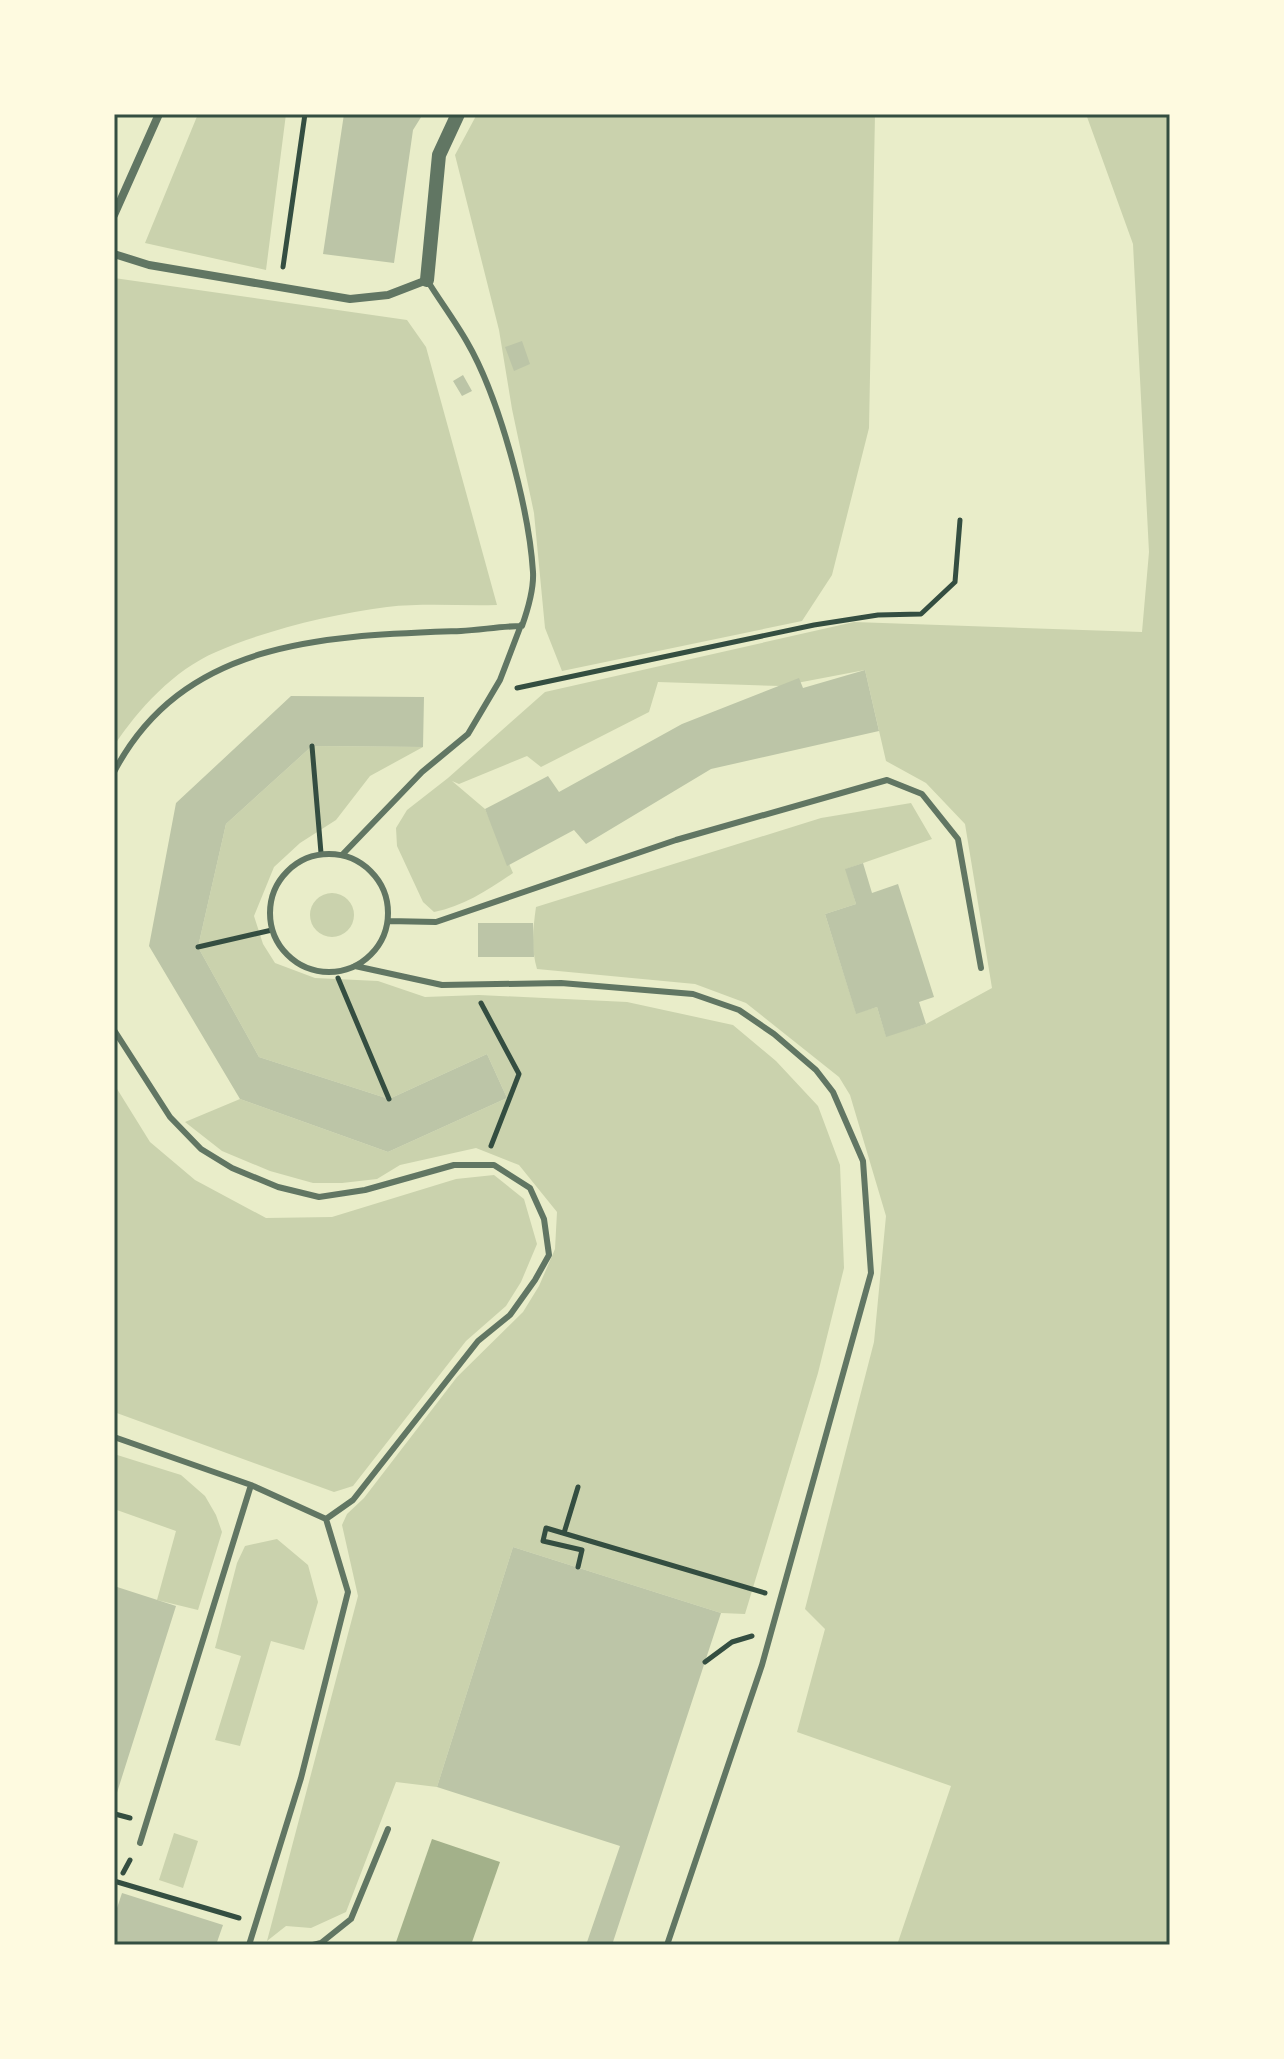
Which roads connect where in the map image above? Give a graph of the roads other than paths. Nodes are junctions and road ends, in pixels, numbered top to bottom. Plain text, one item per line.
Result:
1 (159, 114) edge
2 (458, 114) edge
3 (114, 215) edge
4 (114, 254) edge
5 (427, 280) junction
6 (521, 625) junction
7 (114, 772) edge
8 (342, 855) junction
9 (388, 921) junction
10 (355, 966) junction
11 (981, 968) dead end
12 (114, 1030) edge
13 (114, 1437) edge
14 (251, 1485) junction
15 (326, 1519) junction
16 (388, 1829) dead end
17 (140, 1843) dead end
18 (249, 1945) edge
19 (313, 1945) edge
20 (667, 1945) edge

1 - 3 street
2 - 5 street
4 - 5 street
5 - 6 lane
6 - 7 lane
6 - 8 lane
8 - 9 lane
8 - 10 lane
9 - 10 lane
9 - 11 lane
10 - 20 lane
12 - 15 lane
13 - 14 lane
14 - 15 lane
14 - 17 lane
15 - 18 lane
16 - 19 lane

